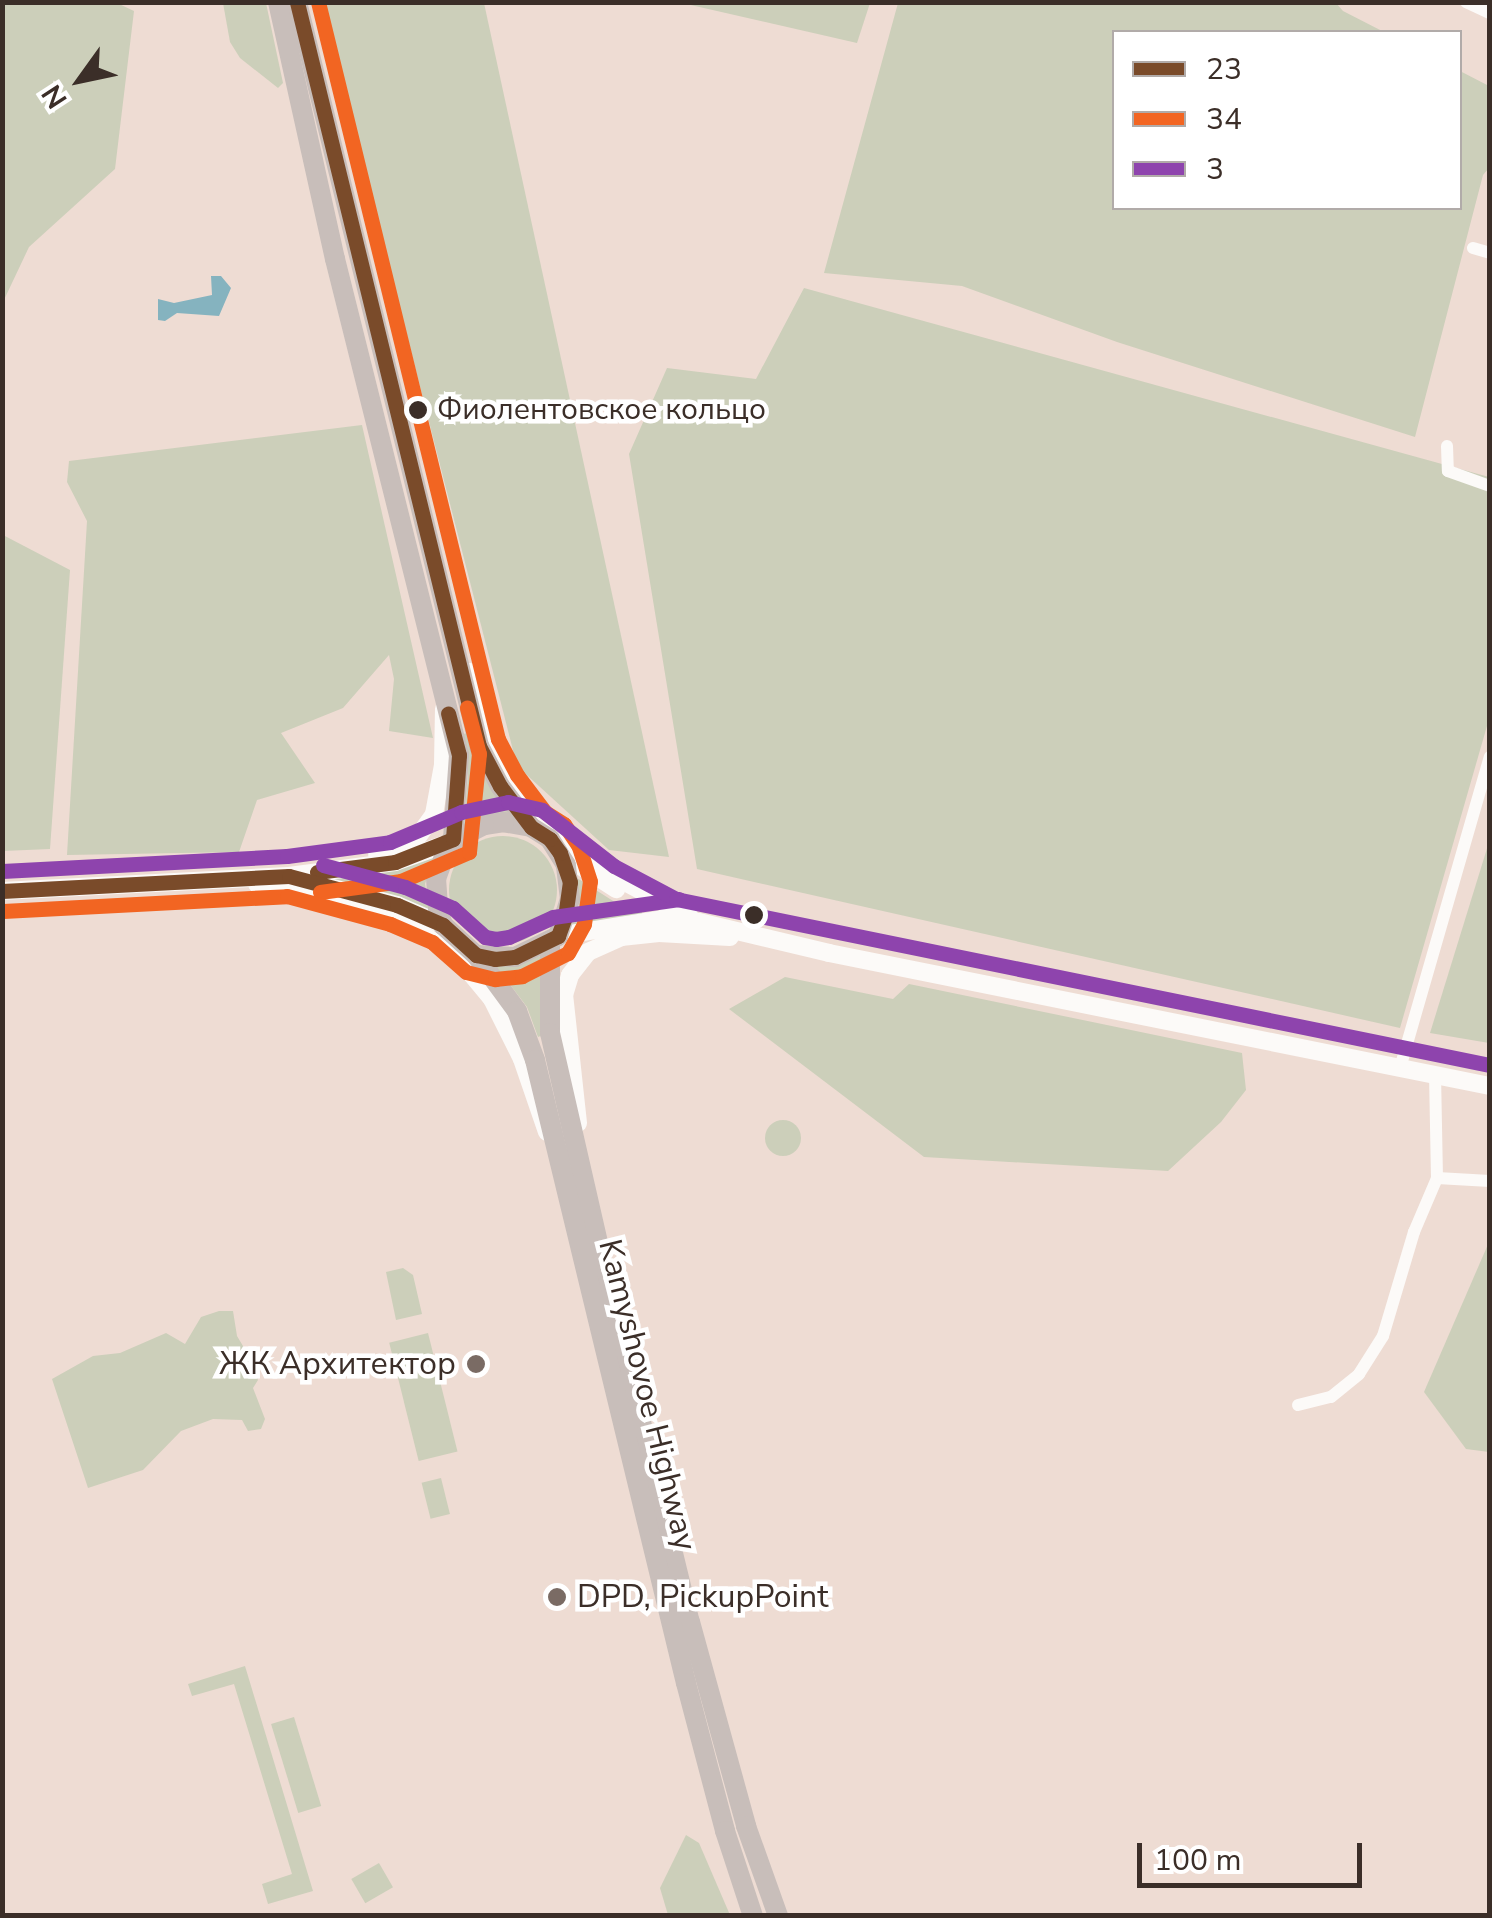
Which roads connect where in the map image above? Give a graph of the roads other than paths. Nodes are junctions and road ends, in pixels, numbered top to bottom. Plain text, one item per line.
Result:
1 (278, 2) edge
2 (298, 2) edge
3 (1466, 2) edge
4 (1490, 14) edge
5 (1473, 248) dead end
6 (1490, 253) edge
7 (1447, 446) dead end
8 (1490, 486) edge
9 (452, 636) junction
10 (445, 699) junction
11 (1490, 756) edge
12 (531, 827) junction
13 (451, 841) junction
14 (560, 853) junction
15 (314, 873) junction
16 (288, 876) junction
17 (237, 880) junction
18 (2, 891) edge
19 (669, 918) junction
20 (699, 922) junction
21 (444, 925) junction
22 (758, 935) junction
23 (554, 938) junction
24 (476, 955) junction
25 (1400, 1068) junction
26 (1435, 1075) junction
27 (1490, 1086) edge
28 (554, 1141) junction
29 (580, 1163) junction
30 (1437, 1178) junction
31 (1490, 1182) edge
32 (1298, 1406) dead end
33 (754, 1916) edge
34 (778, 1916) edge

1 - 10 main road
2 - 9 main road
3 - 4 street
5 - 6 street
7 - 8 street
9 - 12 main road
9 - 20 main road
10 - 13 main road
10 - 15 main road
11 - 25 street
12 - 13 main road
12 - 14 main road
13 - 15 main road
13 - 21 main road
14 - 19 main road
14 - 23 main road
15 - 16 main road
16 - 17 main road
16 - 21 main road
17 - 18 main road
17 - 28 main road
19 - 20 main road
19 - 23 main road
20 - 22 main road
21 - 24 main road
22 - 25 main road
22 - 29 main road
23 - 24 main road
23 - 29 main road
24 - 28 main road, Kamyshovoe Highway
25 - 26 main road
26 - 27 main road
26 - 30 street
28 - 33 main road, Kamyshovoe Highway
29 - 34 main road
30 - 31 street
30 - 32 street

